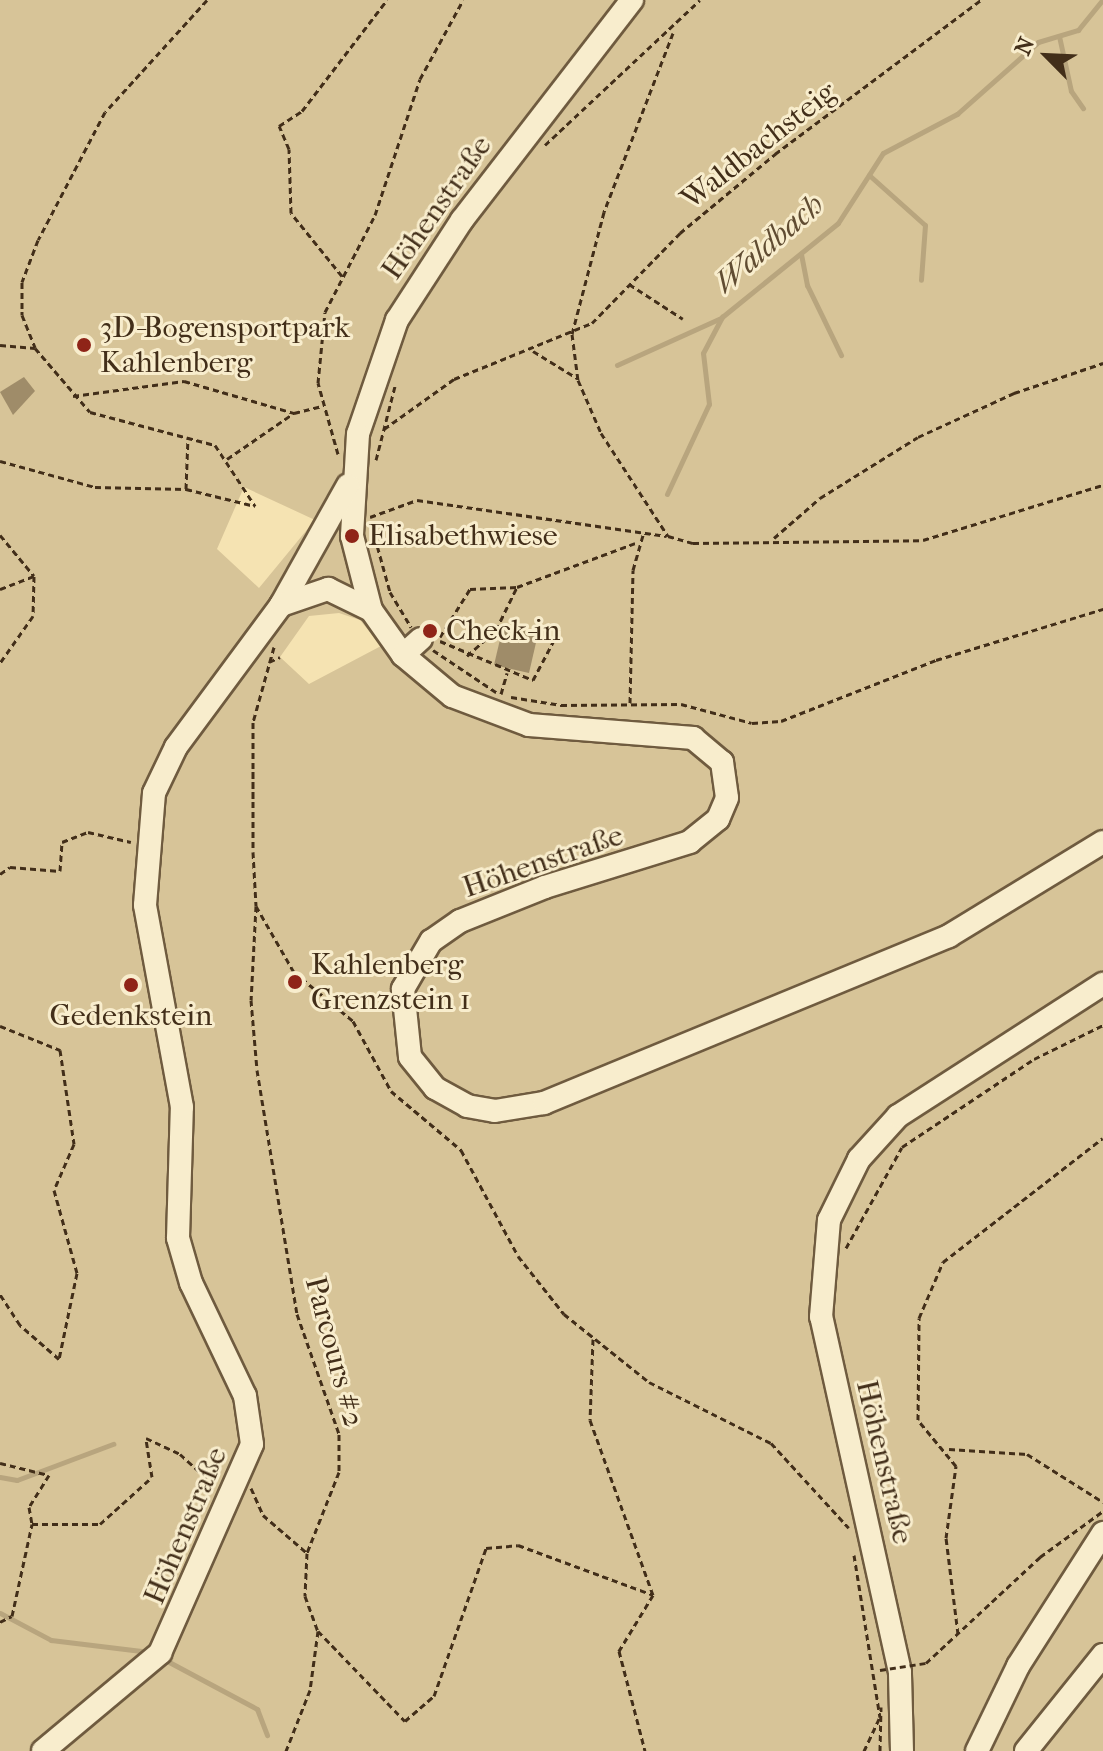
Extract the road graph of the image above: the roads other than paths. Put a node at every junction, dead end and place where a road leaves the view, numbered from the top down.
1 (632, 0) edge
2 (350, 480) junction
3 (290, 599) junction
4 (371, 610) junction
5 (430, 639) road end
6 (403, 655) junction
7 (1103, 842) edge
8 (1103, 984) edge
9 (1103, 1533) edge
10 (1103, 1655) edge
11 (43, 1751) edge
12 (902, 1751) edge
13 (977, 1751) edge
14 (1026, 1751) edge

1 - 2 street, Höhenstraße
2 - 3 street, Höhenstraße
2 - 4 street, Höhenstraße
3 - 4 street, Höhenstraße
3 - 11 street, Höhenstraße
4 - 6 street, Höhenstraße
5 - 6 street
6 - 7 street, Höhenstraße
8 - 12 street, Höhenstraße
9 - 13 street
10 - 14 street

